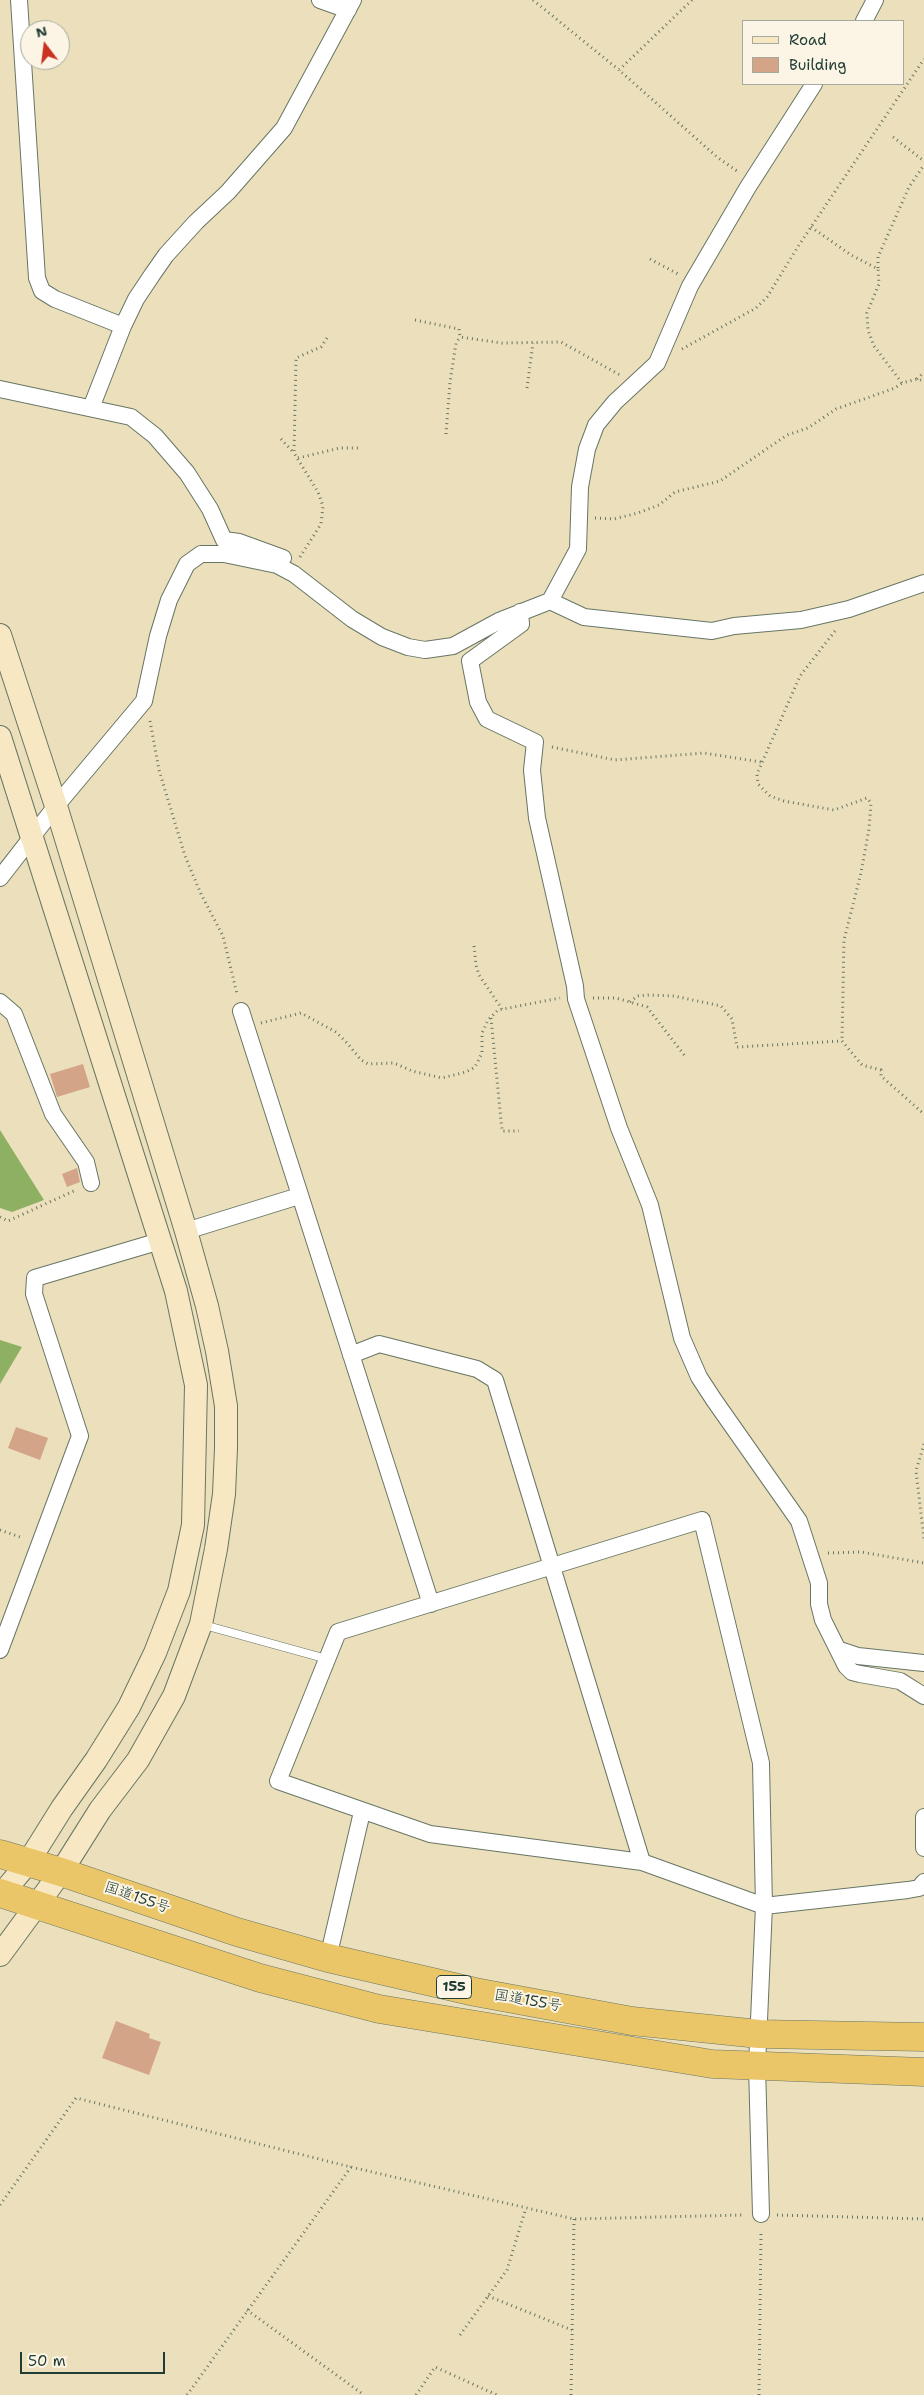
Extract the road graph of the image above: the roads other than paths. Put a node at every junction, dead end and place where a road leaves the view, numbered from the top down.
1 (19, 0) edge
2 (320, 0) edge
3 (875, 0) edge
4 (351, 5) edge
5 (865, 20) edge
6 (813, 85) edge
7 (123, 326) junction
8 (0, 390) edge
9 (92, 408) junction
10 (295, 569) junction
11 (924, 583) edge
12 (550, 601) junction
13 (520, 612) junction
14 (0, 635) edge
15 (0, 737) edge
16 (56, 806) junction
17 (32, 838) junction
18 (0, 878) edge
19 (0, 1002) edge
20 (244, 1019) road end
21 (91, 1183) road end
22 (299, 1196) junction
23 (186, 1231) junction
24 (160, 1240) junction
25 (351, 1355) junction
26 (551, 1568) junction
27 (432, 1604) junction
28 (201, 1624) junction
29 (0, 1650) edge
30 (840, 1650) junction
31 (327, 1659) junction
32 (924, 1663) edge
33 (924, 1696) edge
34 (362, 1812) junction
35 (924, 1817) edge
36 (924, 1848) edge
37 (0, 1854) edge
38 (642, 1862) junction
39 (27, 1864) junction
40 (60, 1872) junction
41 (924, 1882) edge
42 (1, 1894) edge
43 (37, 1904) junction
44 (764, 1906) junction
45 (0, 1955) edge
46 (328, 1958) junction
47 (759, 2034) junction
48 (924, 2038) edge
49 (757, 2066) junction
50 (924, 2072) edge
51 (762, 2214) road end

1 - 7 street
2 - 4 street
3 - 5 street
4 - 7 street
6 - 12 street
7 - 9 street
8 - 9 street
9 - 10 street
10 - 13 street
10 - 16 street
11 - 12 street
12 - 13 street
13 - 30 street
14 - 16 street
15 - 17 street
16 - 17 street
16 - 23 street
17 - 18 street
17 - 24 street
19 - 21 street
20 - 22 street
22 - 23 street
22 - 25 street
23 - 28 street
24 - 29 street
24 - 39 street
25 - 26 street
25 - 27 street
26 - 27 street
26 - 38 street
26 - 44 street
27 - 31 street
28 - 31 lane
28 - 40 street
30 - 32 street
30 - 33 street
31 - 34 street
34 - 38 street
34 - 46 street
35 - 36 street
37 - 39 highway, 国道155号 / 155
38 - 44 street
39 - 40 highway, 国道155号 / 155
39 - 42 street
40 - 43 street
40 - 46 highway, 国道155号 / 155
41 - 44 street
42 - 43 highway, 155
43 - 45 street
43 - 49 highway, 155
44 - 47 street
46 - 47 highway, 国道155号 / 155
47 - 48 highway, 国道155号 / 155
47 - 49 street
49 - 50 highway, 155
49 - 51 street

